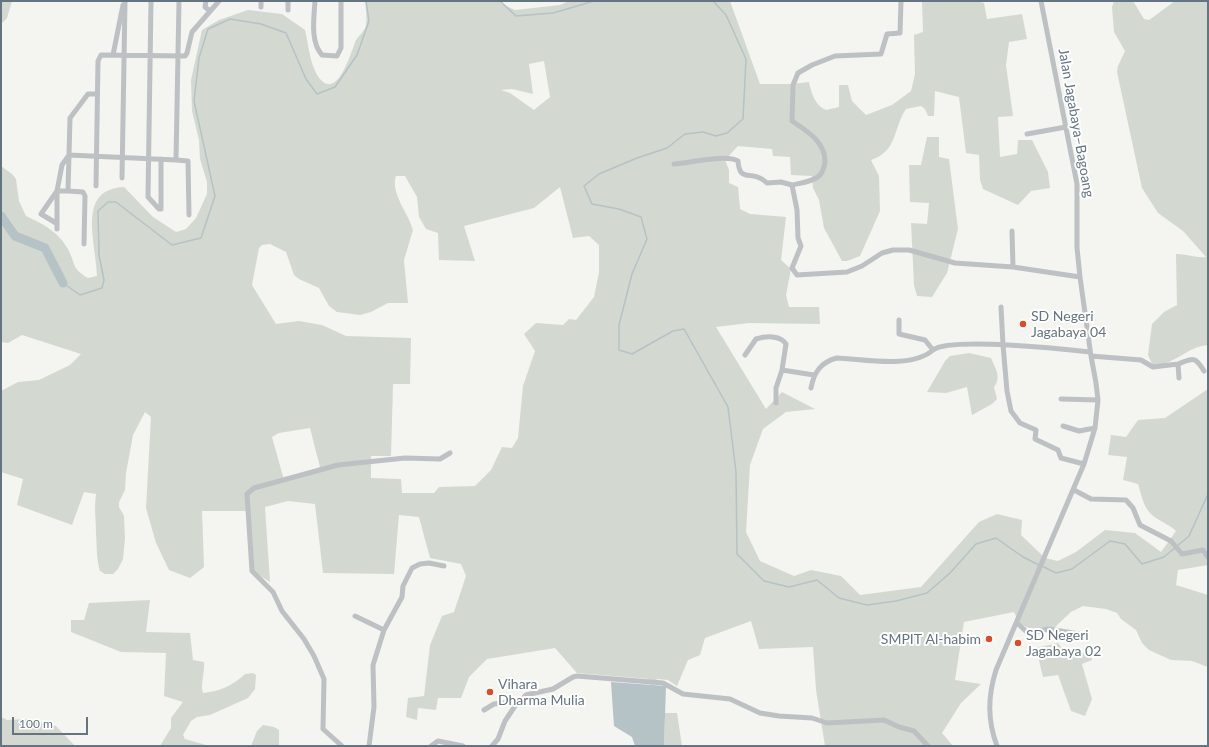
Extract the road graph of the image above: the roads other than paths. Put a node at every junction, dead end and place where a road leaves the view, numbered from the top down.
1 (124, 1) edge
2 (151, 1) edge
3 (179, 1) edge
4 (206, 1) edge
5 (219, 1) edge
6 (288, 1) edge
7 (315, 1) edge
8 (341, 1) edge
9 (901, 1) edge
10 (1041, 1) edge
11 (288, 10) dead end
12 (210, 11) junction
13 (113, 55) junction
14 (124, 56) junction
15 (150, 56) junction
16 (178, 57) junction
17 (98, 94) junction
18 (1066, 127) junction
19 (1026, 134) dead end
20 (70, 156) junction
21 (96, 157) junction
22 (122, 158) junction
23 (149, 159) junction
24 (161, 160) junction
25 (176, 160) junction
26 (674, 164) dead end
27 (122, 178) dead end
28 (792, 185) junction
29 (96, 186) dead end
30 (57, 191) junction
31 (68, 191) junction
32 (189, 215) dead end
33 (1012, 231) dead end
34 (84, 244) dead end
35 (1013, 267) junction
36 (1080, 277) junction
37 (1001, 307) dead end
38 (899, 320) dead end
39 (1003, 345) junction
40 (933, 350) junction
41 (1090, 354) junction
42 (745, 355) dead end
43 (1178, 364) junction
44 (782, 370) junction
45 (1204, 371) dead end
46 (814, 375) junction
47 (1179, 378) dead end
48 (811, 388) dead end
49 (1061, 399) dead end
50 (1098, 400) junction
51 (776, 403) dead end
52 (1064, 426) dead end
53 (1095, 428) junction
54 (450, 453) dead end
55 (1084, 464) junction
56 (1074, 490) junction
57 (1208, 557) edge
58 (444, 566) dead end
59 (355, 616) dead end
60 (1017, 623) junction
61 (384, 630) junction
62 (1079, 634) dead end
63 (519, 702) junction
64 (484, 710) dead end
65 (342, 746) edge
66 (369, 746) edge
67 (431, 746) edge
68 (463, 746) edge
69 (492, 746) edge
70 (928, 746) edge
71 (997, 746) edge

1 - 13 street
1 - 14 street
2 - 15 street
3 - 16 street
4 - 12 street
5 - 12 street
6 - 11 street
7 - 8 street
9 - 28 street
10 - 18 street, Jalan Jagabaya–Bagoang
12 - 16 street
13 - 14 street
13 - 17 street
14 - 15 street
14 - 22 street
15 - 16 street
15 - 23 street
16 - 25 street
17 - 20 street
17 - 21 street
18 - 19 street
18 - 36 street, Jalan Jagabaya–Bagoang
20 - 21 street
20 - 30 street
20 - 31 street
21 - 22 street
21 - 29 street
22 - 23 street
22 - 27 street
23 - 24 street
23 - 24 street
24 - 25 street
25 - 32 street
26 - 28 street
28 - 35 street
30 - 30 street
30 - 31 street
31 - 34 street
33 - 35 street
35 - 36 street
36 - 41 street, Jalan Jagabaya–Bagoang
37 - 39 street
38 - 40 street
39 - 40 street
39 - 41 street
39 - 55 street
40 - 46 street
41 - 43 street
41 - 50 street, Jalan Jagabaya–Bagoang
42 - 44 street
43 - 45 street
43 - 47 street
44 - 46 street
44 - 51 street
46 - 48 street
49 - 50 street
50 - 53 street, Jalan Jagabaya–Bagoang
52 - 53 street
53 - 55 street, Jalan Jagabaya–Bagoang
54 - 65 street
55 - 56 street, Jalan Jagabaya–Bagoang
56 - 57 street
56 - 60 street, Jalan Jagabaya–Bagoang
58 - 61 street
59 - 61 street
60 - 62 street
60 - 71 street
61 - 66 street
63 - 64 street
63 - 69 street
63 - 70 street
67 - 68 street

